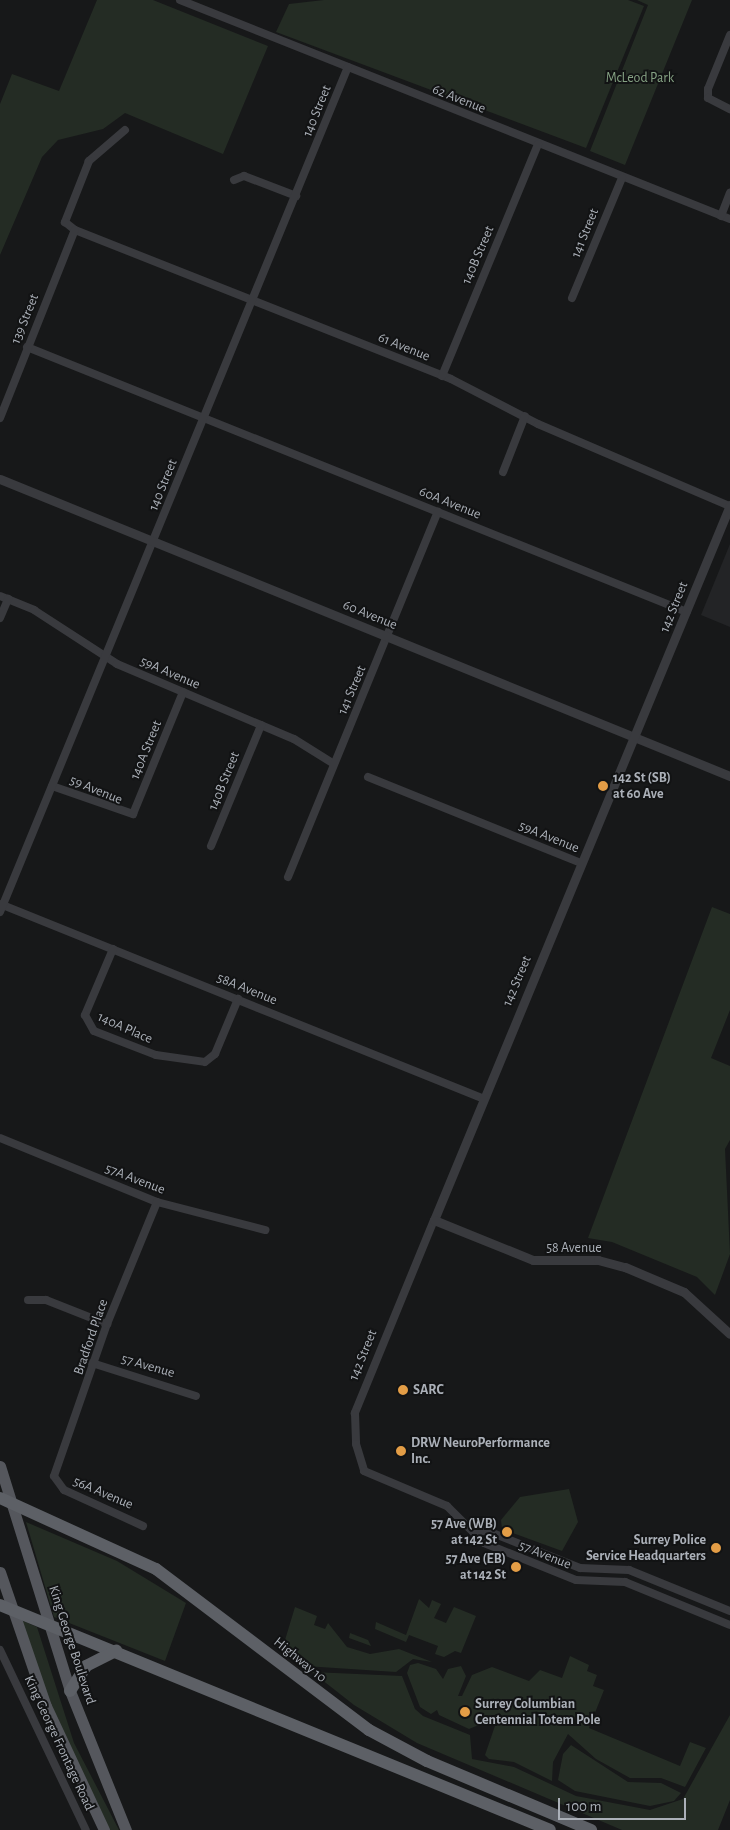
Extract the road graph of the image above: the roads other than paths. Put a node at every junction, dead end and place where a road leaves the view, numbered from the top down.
1 (180, 0) edge
2 (730, 35) edge
3 (348, 67) junction
4 (730, 109) edge
5 (125, 130) dead end
6 (538, 144) junction
7 (622, 178) junction
8 (234, 180) dead end
9 (730, 193) edge
10 (296, 196) junction
11 (721, 216) junction
12 (730, 219) edge
13 (75, 230) junction
14 (572, 298) dead end
15 (251, 301) junction
16 (27, 347) junction
17 (442, 376) junction
18 (525, 416) junction
19 (0, 418) edge
20 (204, 418) junction
21 (503, 472) dead end
22 (0, 479) edge
23 (730, 506) edge
24 (438, 512) junction
25 (153, 542) junction
26 (4, 597) edge
27 (687, 612) junction
28 (0, 618) edge
29 (387, 637) junction
30 (105, 657) junction
31 (183, 692) junction
32 (261, 725) junction
33 (635, 738) junction
34 (334, 764) junction
35 (730, 776) edge
36 (368, 778) dead end
37 (52, 786) junction
38 (131, 815) joint
39 (211, 846) dead end
40 (581, 863) junction
41 (288, 878) dead end
42 (1, 907) edge
43 (113, 949) junction
44 (238, 999) junction
45 (484, 1099) junction
46 (0, 1138) edge
47 (157, 1202) junction
48 (434, 1220) junction
49 (266, 1230) dead end
50 (28, 1300) dead end
51 (107, 1324) junction
52 (730, 1334) edge
53 (92, 1363) junction
54 (196, 1396) dead end
55 (0, 1466) edge
56 (364, 1471) joint
57 (55, 1481) joint
58 (0, 1498) edge
59 (12, 1503) junction
60 (143, 1526) dead end
61 (471, 1529) junction
62 (0, 1572) edge
63 (6, 1607) edge
64 (730, 1611) edge
65 (48, 1624) junction
66 (730, 1625) edge
67 (0, 1650) edge
68 (116, 1651) junction
69 (70, 1692) junction
70 (86, 1830) edge
71 (104, 1830) edge
72 (126, 1830) edge
73 (550, 1830) edge
74 (590, 1830) edge

1 - 3 street, 62 Avenue
2 - 4 street
3 - 6 street, 62 Avenue
3 - 10 street, 140 Street
5 - 13 street, 61 Avenue
6 - 7 street, 62 Avenue
6 - 17 street, 140B Street
7 - 11 street, 62 Avenue
7 - 14 street, 141 Street
8 - 10 street
9 - 11 street
10 - 15 street, 140 Street
11 - 12 street, 62 Avenue
13 - 15 street, 61 Avenue
13 - 16 street, 139 Street
15 - 17 street, 61 Avenue
15 - 20 street, 140 Street
16 - 19 street, 139 Street
16 - 20 street, 60A Avenue
17 - 18 street, 61 Avenue
18 - 21 street
18 - 23 street, 61 Avenue
20 - 24 street, 60A Avenue
20 - 25 street, 140 Street
22 - 25 street, 60 Avenue
23 - 27 street, 142 Street
24 - 27 street, 60A Avenue
24 - 29 street, 141 Street
25 - 29 street, 60 Avenue
25 - 30 street, 140 Street
26 - 28 street
26 - 30 street, 59A Avenue
27 - 33 street, 142 Street
29 - 33 street, 60 Avenue
29 - 34 street, 141 Street
30 - 31 street, 59A Avenue
30 - 37 street, 140 Street
31 - 32 street, 59A Avenue
31 - 38 street, 140A Street
32 - 34 street, 59A Avenue
32 - 39 street, 140B Street
33 - 35 street, 60 Avenue
33 - 40 street, 142 Street
34 - 41 street, 141 Street
36 - 40 street, 59A Avenue
37 - 38 street, 59 Avenue
37 - 42 street, 140 Street
40 - 45 street, 142 Street
42 - 43 street, 58A Avenue
43 - 44 street, 58A Avenue
43 - 44 street, 140A Place
44 - 45 street, 58A Avenue
45 - 48 street, 142 Street
46 - 47 street, 57A Avenue
47 - 49 street, 57A Avenue
47 - 51 street, Bradford Place
48 - 52 street, 58 Avenue
48 - 56 street, 142 Street
50 - 51 street
51 - 53 street, Bradford Place
53 - 54 street, 57 Avenue
53 - 57 street, Bradford Place
55 - 59 main road, King George Boulevard
56 - 61 street, 57 Avenue
57 - 60 street, 56A Avenue
58 - 59 highway, Highway 10
59 - 65 main road, King George Boulevard
59 - 74 highway, Highway 10
61 - 64 street, 57 Avenue
61 - 66 street, 57 Avenue
62 - 63 main road
63 - 65 highway
63 - 71 main road
65 - 68 highway
65 - 69 main road, King George Boulevard
67 - 70 street, King George Frontage Road
68 - 69 highway
68 - 73 highway
69 - 72 main road, King George Boulevard

